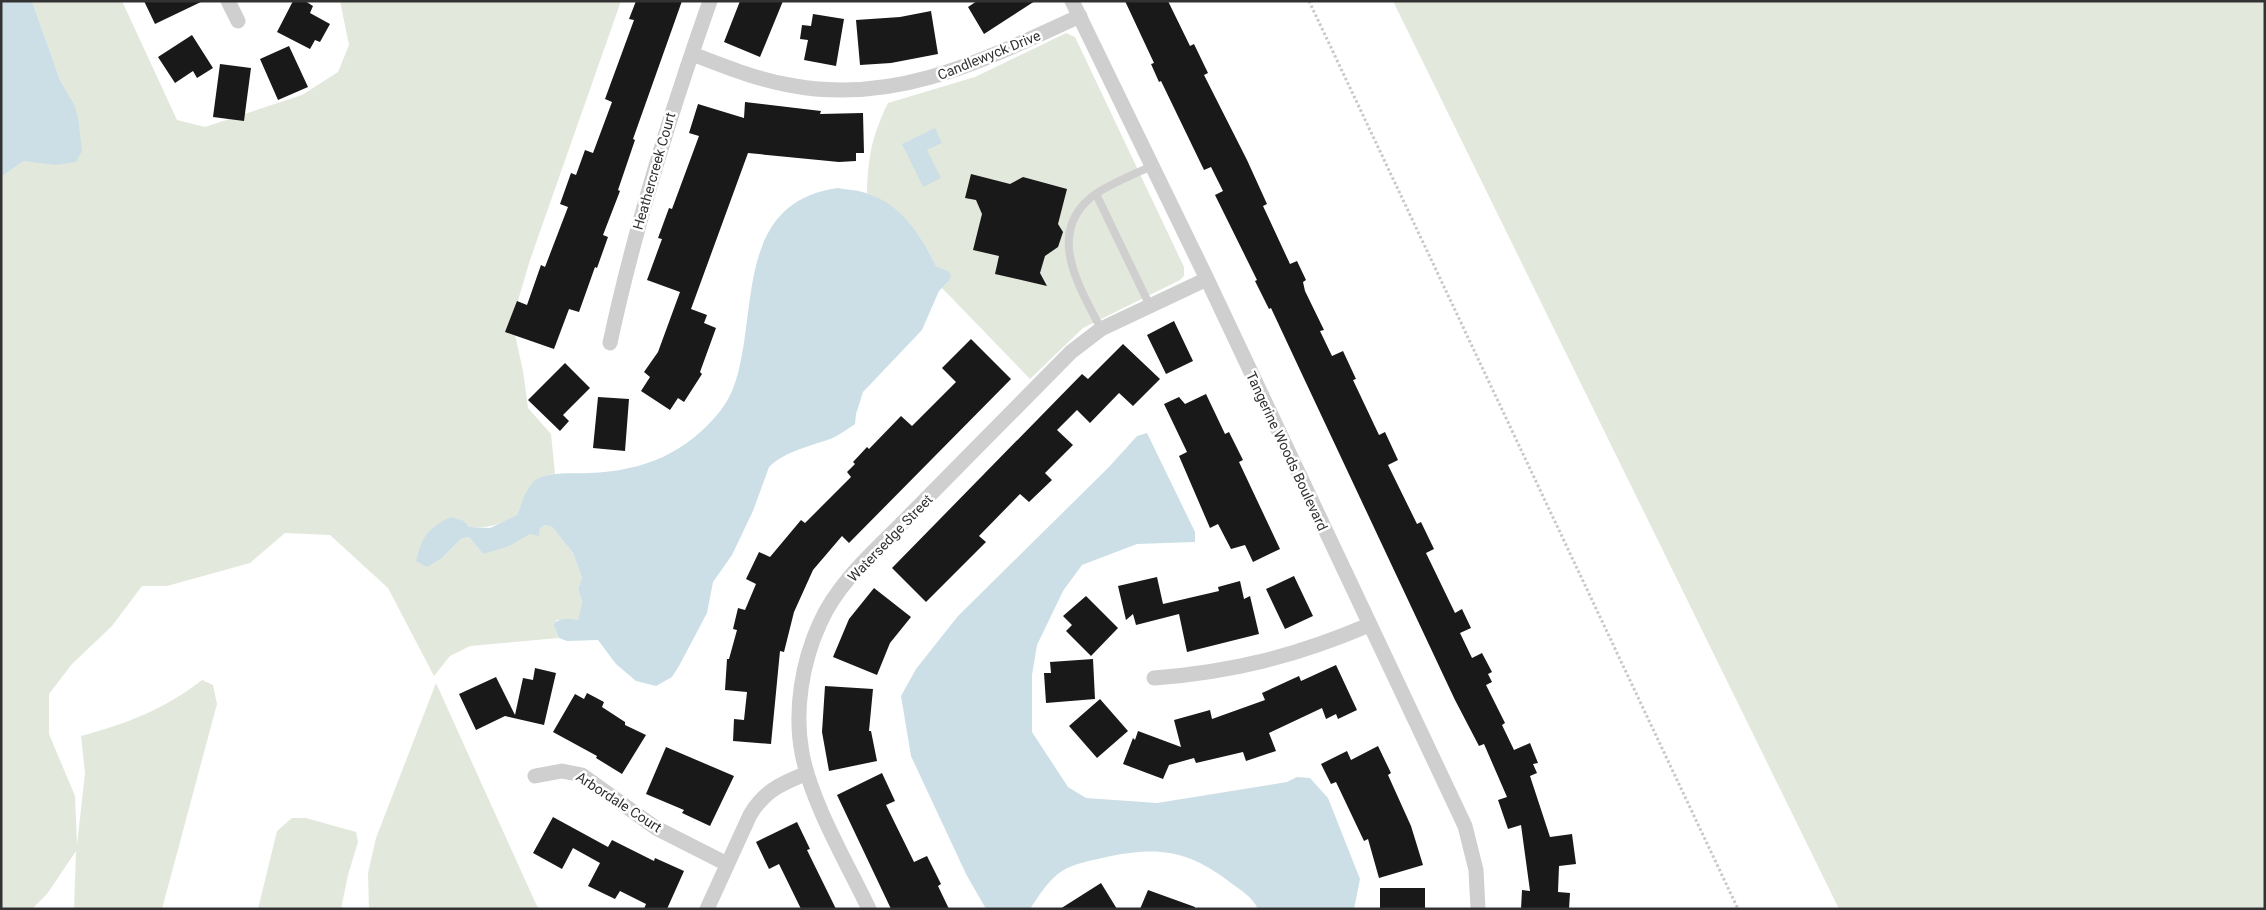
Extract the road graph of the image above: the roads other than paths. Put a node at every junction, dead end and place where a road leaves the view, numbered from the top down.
1 (228, 1) edge
2 (710, 1) edge
3 (1072, 1) edge
4 (1080, 16) junction
5 (238, 21) dead end
6 (692, 54) junction
7 (1152, 166) junction
8 (1096, 194) junction
9 (1207, 279) junction
10 (1150, 306) junction
11 (1101, 329) junction
12 (610, 343) dead end
13 (1369, 625) junction
14 (1154, 678) dead end
15 (807, 773) junction
16 (535, 776) dead end
17 (726, 864) junction
18 (707, 909) edge
19 (869, 909) edge
20 (1478, 909) edge

1 - 5 street
2 - 6 street, Heathercreek Court
3 - 4 street, Tangerine Woods Boulevard
4 - 6 street, Candlewyck Drive
4 - 7 street, Tangerine Woods Boulevard
6 - 12 street, Heathercreek Court
7 - 8 lane
7 - 9 street, Tangerine Woods Boulevard
8 - 10 lane
8 - 11 lane
9 - 10 street, Watersedge Street
9 - 13 street, Tangerine Woods Boulevard
10 - 11 street, Watersedge Street
11 - 15 street, Watersedge Street
13 - 14 street
13 - 20 street, Tangerine Woods Boulevard
15 - 17 street
15 - 19 street, Watersedge Street
16 - 17 street, Arbordale Court
17 - 18 street

